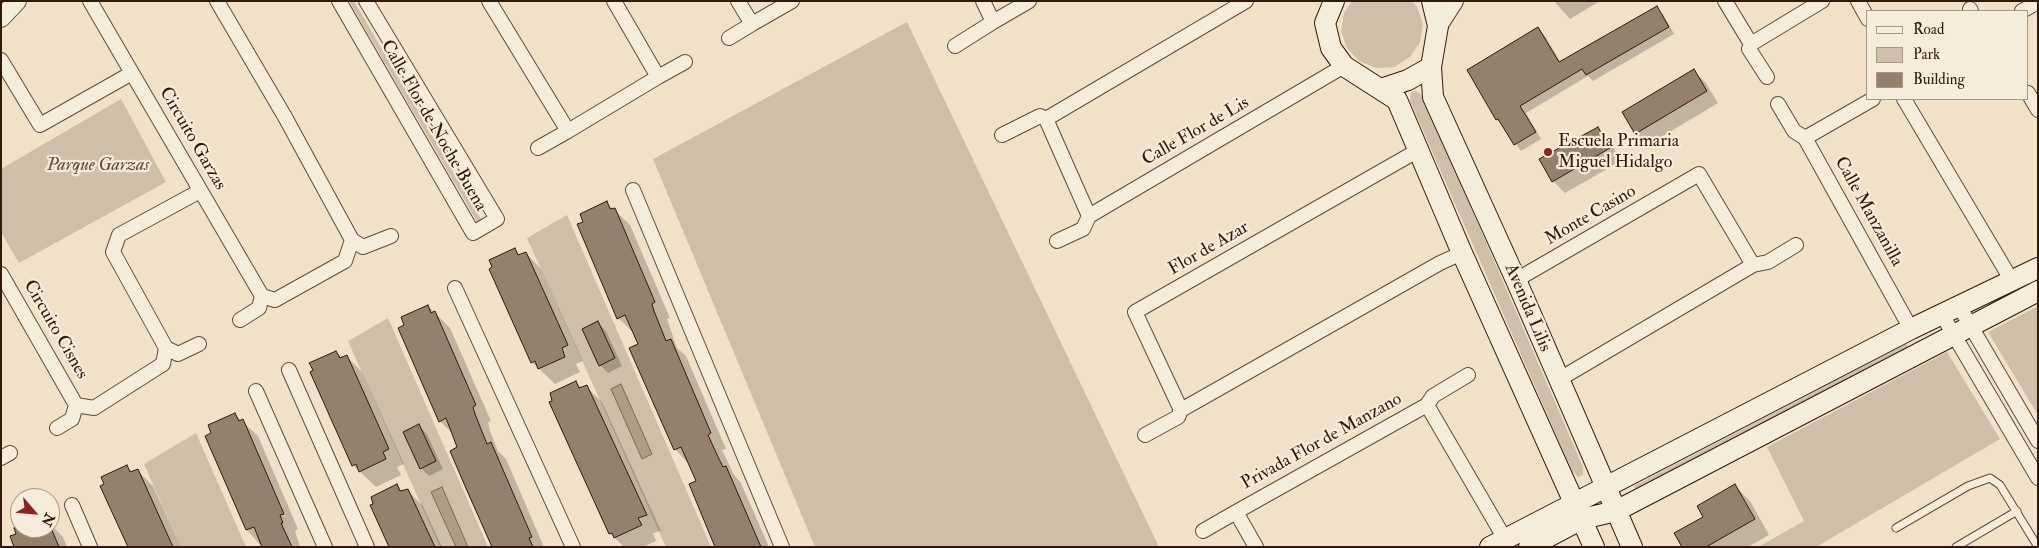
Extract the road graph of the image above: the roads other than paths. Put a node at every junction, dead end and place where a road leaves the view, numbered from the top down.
1 (17, 1) edge
2 (90, 1) edge
3 (217, 1) edge
4 (339, 1) edge
5 (366, 1) edge
6 (489, 1) edge
7 (614, 1) edge
8 (738, 1) edge
9 (792, 1) edge
10 (984, 1) edge
11 (1029, 1) edge
12 (1246, 1) edge
13 (1334, 1) edge
14 (1432, 1) edge
15 (1454, 1) edge
16 (1725, 1) edge
17 (1822, 1) edge
18 (1858, 1) edge
19 (2038, 2) edge
20 (2024, 10) edge
21 (1866, 15) edge
22 (1, 18) edge
23 (993, 22) junction
24 (752, 24) junction
25 (1438, 26) junction
26 (730, 38) dead end
27 (1751, 44) junction
28 (955, 46) dead end
29 (1, 60) edge
30 (685, 62) dead end
31 (1344, 66) junction
32 (1430, 67) junction
33 (132, 72) junction
34 (658, 77) junction
35 (1766, 77) dead end
36 (1381, 89) junction
37 (2029, 95) edge
38 (1870, 100) edge
39 (1905, 100) edge
40 (1778, 104) dead end
41 (2038, 110) edge
42 (1046, 119) junction
43 (568, 131) junction
44 (1002, 135) dead end
45 (1805, 138) junction
46 (538, 148) dead end
47 (1417, 151) junction
48 (633, 190) dead end
49 (200, 191) junction
50 (1089, 216) junction
51 (391, 236) dead end
52 (352, 240) junction
53 (1058, 241) dead end
54 (1796, 245) dead end
55 (1462, 253) junction
56 (1753, 265) junction
57 (2038, 268) edge
58 (1, 274) edge
59 (1516, 280) junction
60 (2012, 281) junction
61 (455, 288) dead end
62 (262, 296) junction
63 (2029, 296) edge
64 (1950, 310) junction
65 (240, 320) dead end
66 (1971, 326) junction
67 (1911, 329) junction
68 (1953, 335) junction
69 (199, 344) dead end
70 (166, 348) junction
71 (289, 370) dead end
72 (1468, 375) dead end
73 (1558, 380) junction
74 (256, 391) dead end
75 (76, 404) junction
76 (1427, 405) junction
77 (1181, 410) junction
78 (57, 428) dead end
79 (1145, 435) dead end
80 (2038, 441) edge
81 (2038, 478) edge
82 (1604, 488) junction
83 (72, 505) dead end
84 (1578, 511) junction
85 (1616, 511) junction
86 (2017, 511) junction
87 (1236, 512) junction
88 (1896, 528) dead end
89 (1203, 531) dead end
90 (1498, 543) edge
91 (90, 547) edge
92 (325, 547) edge
93 (366, 547) edge
94 (573, 547) edge
95 (782, 547) edge
96 (1256, 547) edge
97 (1529, 547) edge
98 (1594, 547) edge
99 (1632, 547) edge
100 (1956, 547) edge
101 (2038, 547) edge

1 - 22 street
2 - 33 street, Circuito Garzas
3 - 52 street
4 - 5 street, Calle Flor de Noche Buena
6 - 43 street
7 - 34 street
8 - 24 street
9 - 24 street
10 - 23 street
11 - 23 street
12 - 42 street
13 - 31 main road
14 - 25 main road
15 - 25 street
16 - 27 street
17 - 27 street
18 - 21 street
19 - 20 street
23 - 28 street
24 - 26 street
25 - 32 main road, Avenida Lilis
27 - 35 street
29 - 33 street
30 - 34 street
31 - 36 main road, Avenida Lilis
31 - 50 street, Calle Flor de Lis
32 - 36 main road
32 - 59 main road, Avenida Lilis
33 - 49 street, Circuito Garzas
34 - 43 street
36 - 47 main road, Avenida Lilis
37 - 41 street
38 - 45 street
39 - 60 street
40 - 45 street, Calle Manzanilla
42 - 44 street
42 - 50 street
43 - 46 street
45 - 67 street, Calle Manzanilla
47 - 55 main road, Avenida Lilis
47 - 77 street, Flor de Azar
48 - 95 street
49 - 62 street, Circuito Garzas
49 - 70 street
50 - 53 street, Calle Flor de Lis
51 - 52 street
52 - 62 street
54 - 56 street
55 - 77 street
55 - 84 main road, Avenida Lilis
56 - 59 street, Monte Casino
56 - 73 street
57 - 60 main road
58 - 75 street, Circuito Cisnes
59 - 73 main road, Avenida Lilis
60 - 63 main road
60 - 64 main road
61 - 94 street
62 - 65 street
63 - 66 main road
64 - 66 street
64 - 67 main road
64 - 68 street
66 - 68 main road
66 - 80 street
67 - 82 main road
68 - 81 street
68 - 85 main road
69 - 70 street
70 - 75 street, Circuito Cisnes
71 - 93 street
72 - 76 street, Privada Flor de Manzano
73 - 82 main road, Avenida Lilis
74 - 92 street
75 - 78 street, Circuito Cisnes
76 - 87 street, Privada Flor de Manzano
76 - 90 street, Privada Flor de Manzano
77 - 79 street
82 - 84 main road
82 - 85 main road, Avenida Lilis
83 - 91 street
84 - 85 main road
84 - 90 main road
84 - 97 main road
84 - 98 main road, Avenida Lilis
85 - 99 main road, Avenida Lilis
86 - 88 lane
86 - 100 lane
86 - 101 lane
87 - 89 street, Privada Flor de Manzano
87 - 96 street, Privada Flor de Manzano

